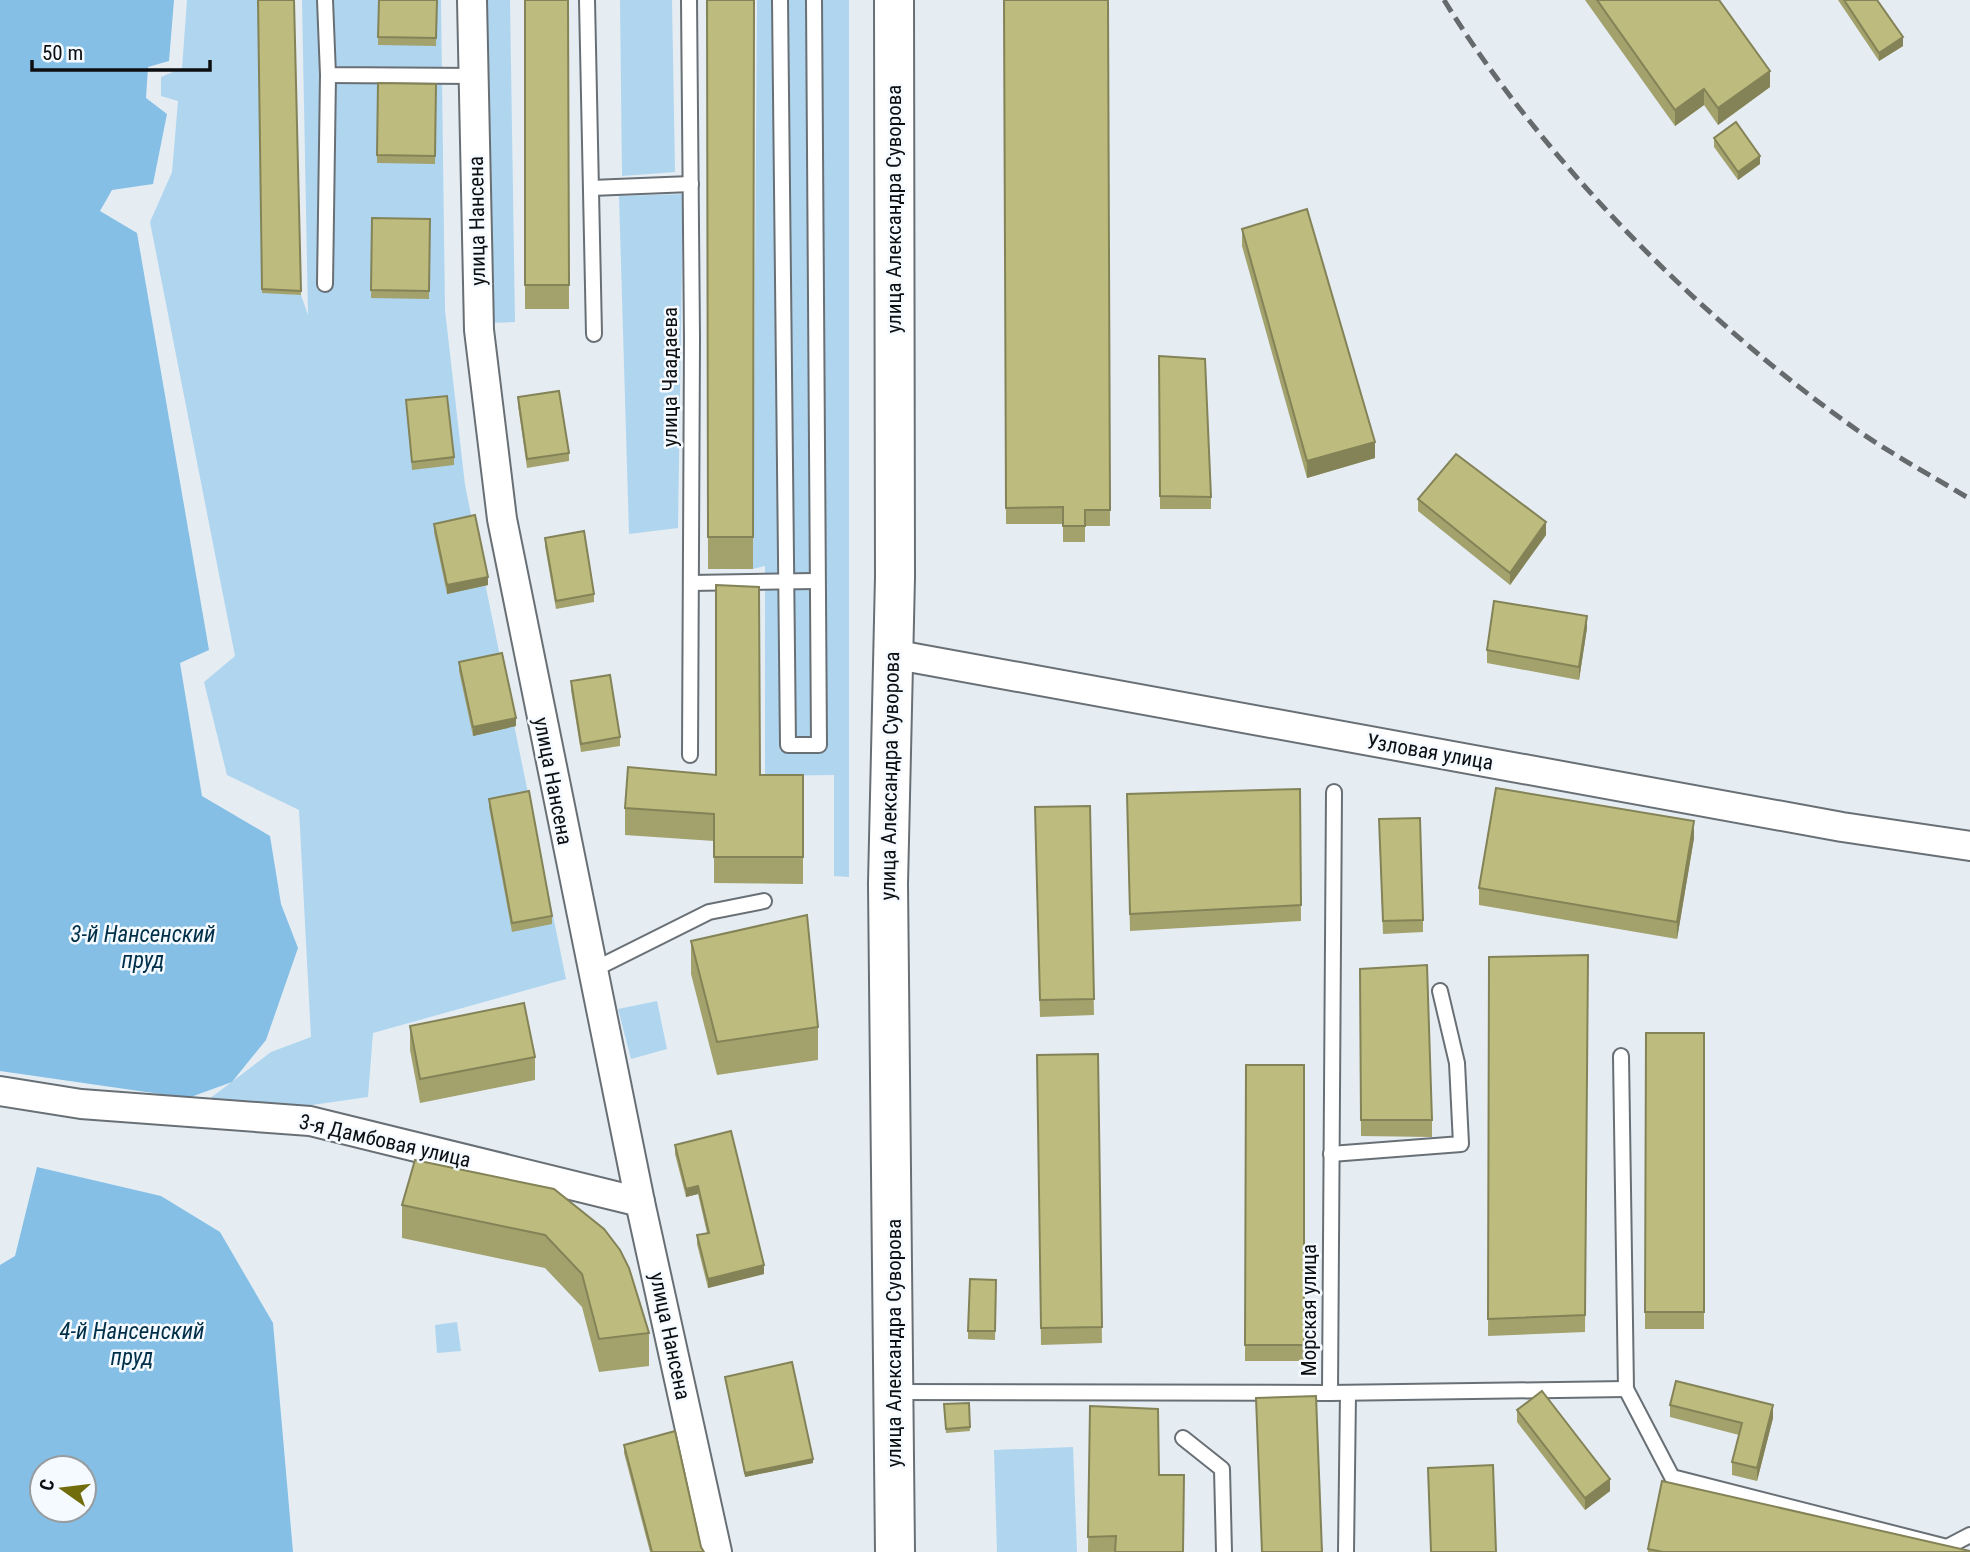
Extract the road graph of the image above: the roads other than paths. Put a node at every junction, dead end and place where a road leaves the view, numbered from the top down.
1 (325, 0) edge
2 (472, 0) edge
3 (587, 0) edge
4 (689, 0) edge
5 (780, 0) edge
6 (814, 0) edge
7 (894, 0) edge
8 (328, 75) junction
9 (474, 76) junction
10 (691, 184) junction
11 (591, 188) junction
12 (325, 284) dead end
13 (594, 334) dead end
14 (815, 580) junction
15 (786, 581) junction
16 (691, 583) junction
17 (892, 654) junction
18 (690, 755) dead end
19 (1334, 792) dead end
20 (1970, 846) edge
21 (764, 901) dead end
22 (593, 971) junction
23 (1440, 991) dead end
24 (1621, 1056) dead end
25 (0, 1091) edge
26 (1331, 1154) junction
27 (640, 1202) junction
28 (1626, 1389) junction
29 (894, 1392) junction
30 (1348, 1392) junction
31 (1330, 1393) junction
32 (1183, 1438) dead end
33 (1970, 1535) edge
34 (717, 1552) edge
35 (895, 1552) edge
36 (1224, 1552) edge
37 (1346, 1552) edge

1 - 8 lane
2 - 9 street, улица Нансена
3 - 11 lane
4 - 10 lane, улица Чаадаева
5 - 15 lane
6 - 14 lane
7 - 17 main road, улица Александра Суворова
8 - 9 lane
8 - 12 lane
9 - 22 street, улица Нансена
10 - 11 lane
10 - 16 lane, улица Чаадаева
11 - 13 lane
14 - 15 lane
14 - 15 lane
15 - 16 lane
16 - 18 lane, улица Чаадаева
17 - 20 street, Узловая улица
17 - 29 main road, улица Александра Суворова
19 - 26 lane, Морская улица
21 - 22 lane
22 - 27 street, улица Нансена
23 - 26 lane
24 - 28 lane
25 - 27 street, 3-я Дамбовая улица
26 - 31 lane, Морская улица
27 - 34 street, улица Нансена
28 - 30 lane
28 - 33 lane
29 - 31 lane, Морская улица
29 - 35 main road, улица Александра Суворова
30 - 31 lane
30 - 37 lane
32 - 36 lane

